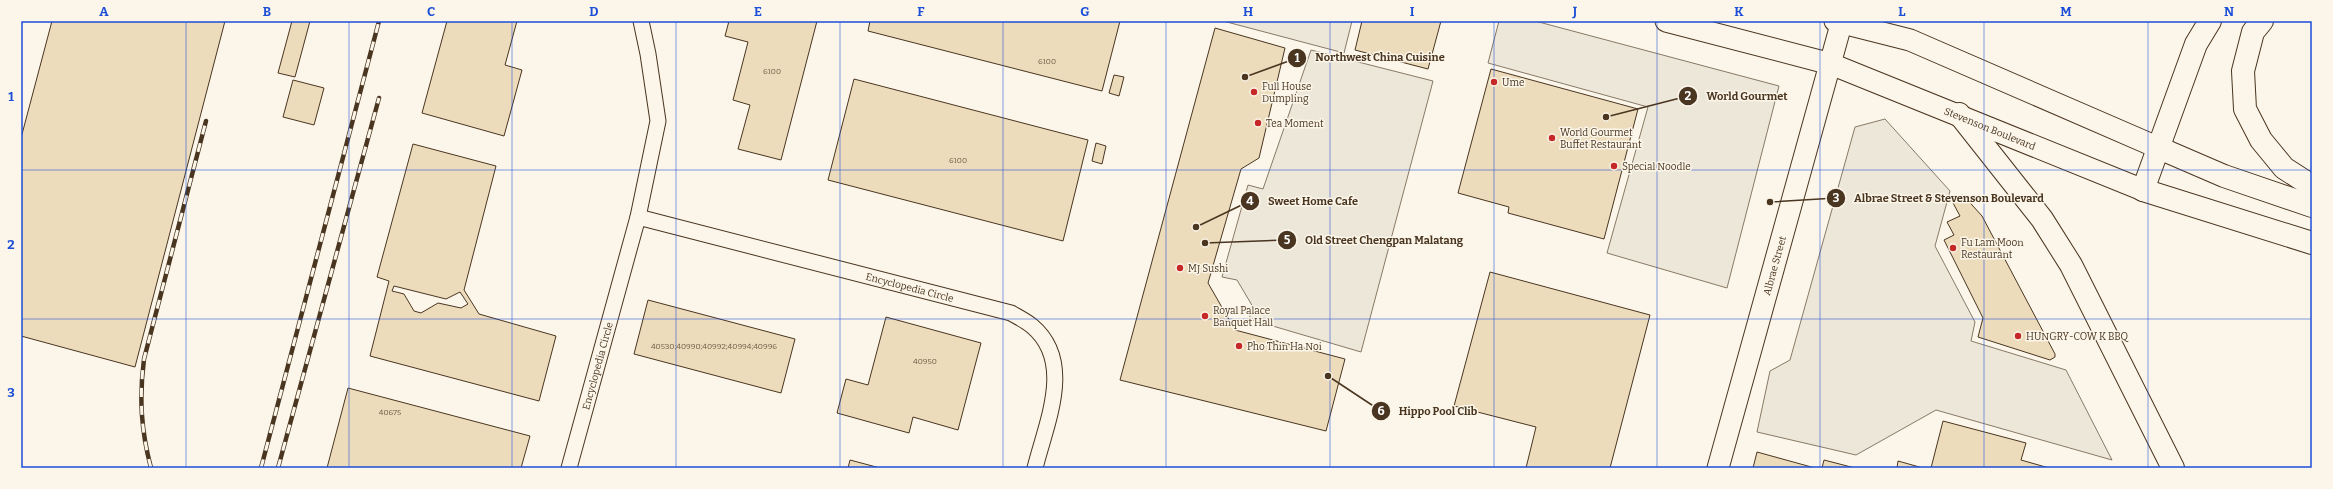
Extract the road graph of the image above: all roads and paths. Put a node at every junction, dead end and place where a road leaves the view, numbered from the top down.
1 (641, 21) edge
2 (1666, 21) edge
3 (1898, 21) edge
4 (2210, 21) edge
5 (2262, 21) edge
6 (1840, 22) edge
7 (1910, 40) junction
8 (1831, 64) junction
9 (1959, 114) junction
10 (2159, 148) junction
11 (2312, 186) edge
12 (2143, 190) junction
13 (2312, 206) edge
14 (638, 217) junction
15 (2312, 242) edge
16 (569, 468) edge
17 (1035, 468) edge
18 (1718, 468) edge
19 (2173, 468) edge

1 - 14 street, Encyclopedia Circle
2 - 8 main road, Stevenson Boulevard
3 - 7 main road
4 - 10 main road
5 - 11 main road
6 - 7 main road
6 - 8 main road, Albrae Street
7 - 10 main road
8 - 9 main road, Stevenson Boulevard
8 - 18 main road, Albrae Street
9 - 12 main road, Stevenson Boulevard
9 - 19 main road
10 - 12 main road
10 - 13 main road
12 - 15 main road, Stevenson Boulevard
14 - 16 street, Encyclopedia Circle
14 - 17 street, Encyclopedia Circle

